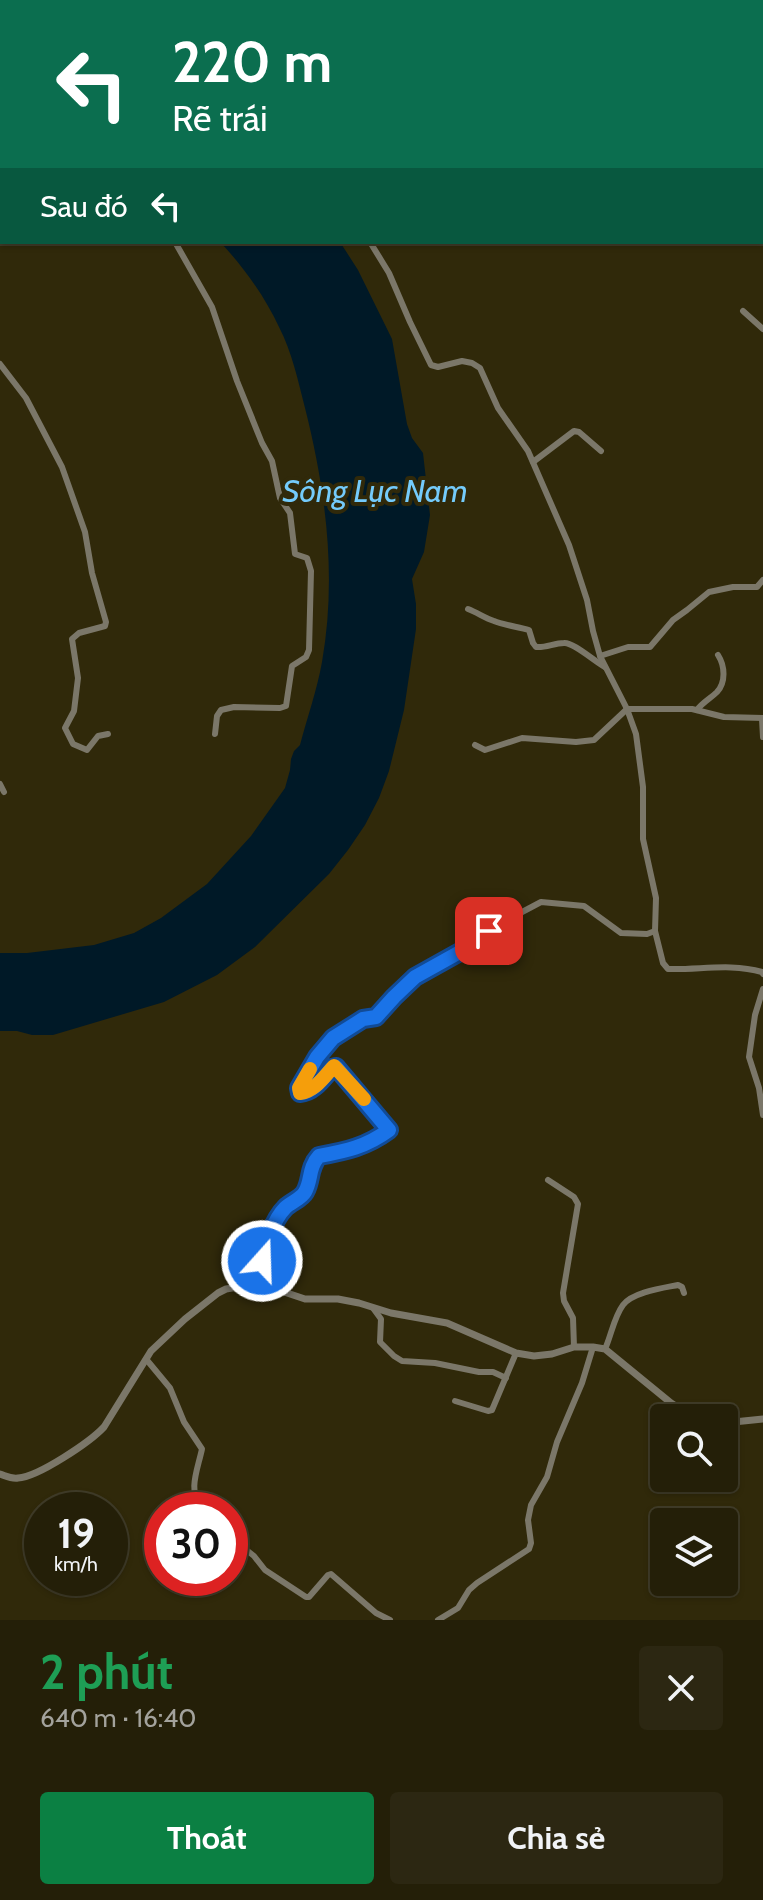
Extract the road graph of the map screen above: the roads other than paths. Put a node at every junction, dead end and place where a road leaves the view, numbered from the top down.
1 (176, 244) edge
2 (371, 244) edge
3 (743, 311) dead end
4 (763, 329) edge
5 (0, 364) edge
6 (601, 451) dead end
7 (533, 462) junction
8 (763, 580) edge
9 (468, 609) dead end
10 (718, 655) dead end
11 (600, 656) junction
12 (605, 667) junction
13 (627, 709) junction
14 (697, 710) junction
15 (763, 718) edge
16 (108, 734) dead end
17 (215, 734) dead end
18 (763, 737) edge
19 (475, 745) dead end
20 (0, 784) edge
21 (4, 792) dead end
22 (655, 931) junction
23 (763, 972) edge
24 (763, 989) edge
25 (759, 1016) edge
26 (763, 1115) edge
27 (548, 1180) dead end
28 (260, 1284) junction
29 (684, 1293) dead end
30 (373, 1308) junction
31 (574, 1347) junction
32 (593, 1347) junction
33 (605, 1349) junction
34 (516, 1353) junction
35 (146, 1359) junction
36 (506, 1378) junction
37 (455, 1401) dead end
38 (673, 1404) edge
39 (763, 1419) edge
40 (738, 1422) edge
41 (0, 1474) edge
42 (194, 1492) edge
43 (248, 1551) edge
44 (376, 1613) junction
45 (369, 1620) edge
46 (390, 1620) edge
47 (438, 1620) edge

1 - 17 street
2 - 7 street
3 - 4 street
5 - 16 street
6 - 7 street
7 - 11 street
8 - 11 street
9 - 12 street
10 - 14 street
11 - 12 street
12 - 13 street
13 - 14 street
13 - 19 street
13 - 22 street
14 - 15 street
15 - 18 street
20 - 21 street
22 - 23 street
22 - 28 street
24 - 25 street
25 - 26 street
27 - 31 street
28 - 30 street
28 - 35 street
29 - 33 street
30 - 34 street
30 - 36 street
31 - 32 street
31 - 34 street
32 - 33 street
32 - 47 street
33 - 38 street
34 - 36 street
35 - 41 street
35 - 42 street
36 - 37 street
39 - 40 street
43 - 44 street
44 - 45 street
44 - 46 street

